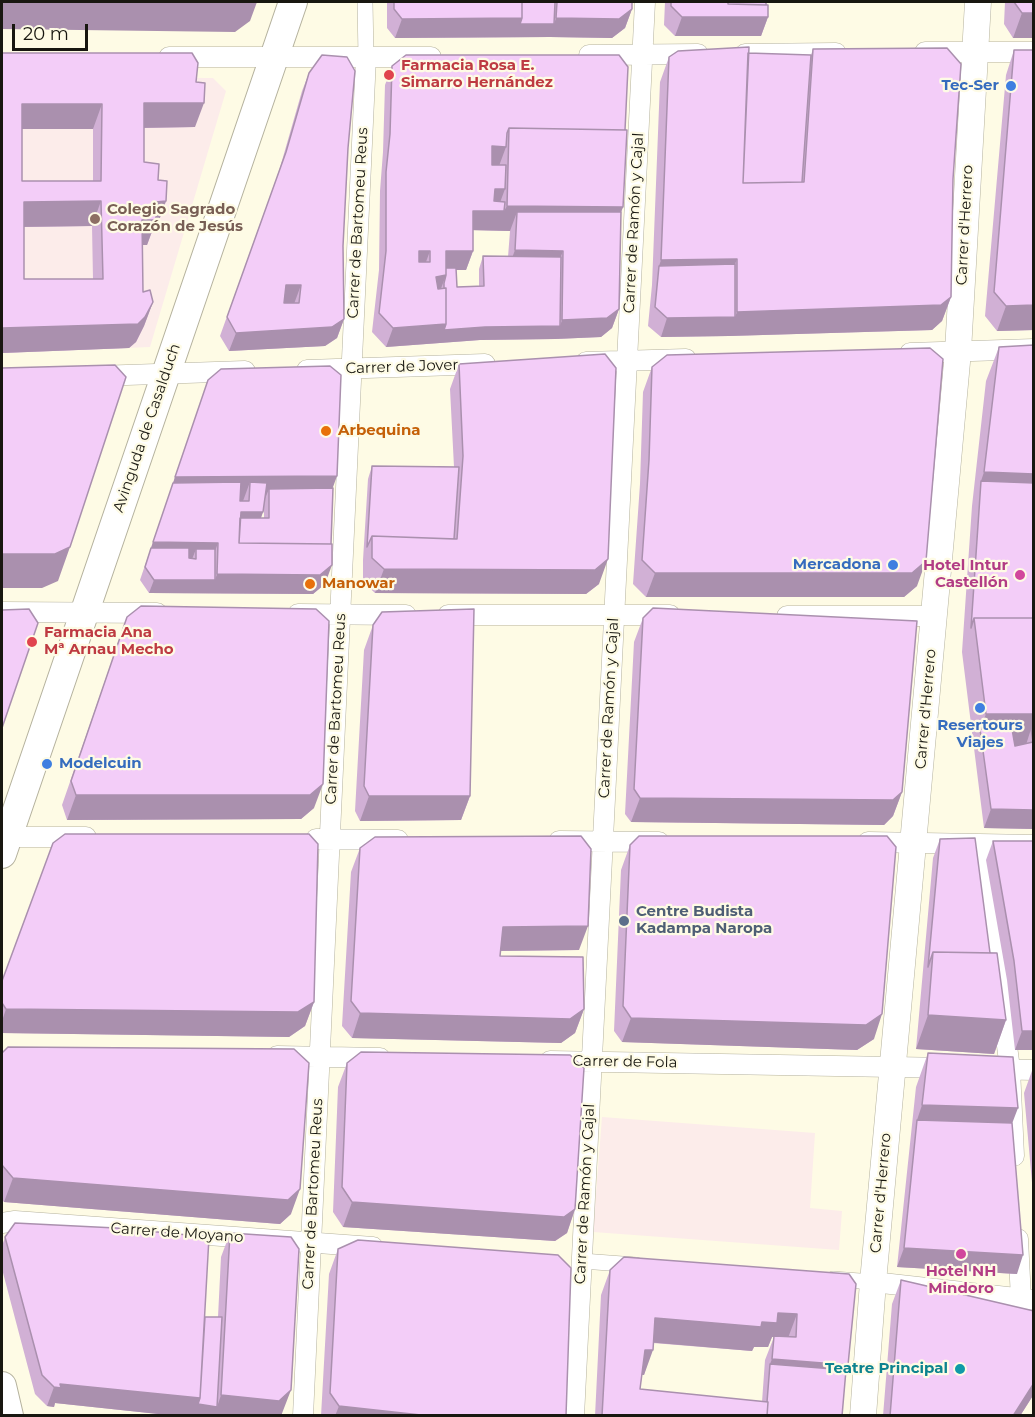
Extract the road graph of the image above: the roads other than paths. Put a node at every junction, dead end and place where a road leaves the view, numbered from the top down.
1 (293, 2) edge
2 (365, 2) edge
3 (645, 2) edge
4 (978, 2) edge
5 (905, 52) edge
6 (975, 52) junction
7 (1034, 52) edge
8 (858, 53) edge
9 (642, 55) junction
10 (568, 56) edge
11 (156, 57) edge
12 (274, 57) junction
13 (366, 57) junction
14 (449, 57) edge
15 (1034, 349) edge
16 (958, 351) junction
17 (887, 353) edge
18 (710, 358) edge
19 (627, 361) junction
20 (567, 362) edge
21 (507, 364) edge
22 (351, 368) junction
23 (293, 370) edge
24 (258, 371) edge
25 (166, 374) junction
26 (84, 376) edge
27 (2, 612) edge
28 (84, 613) junction
29 (177, 614) edge
30 (282, 614) edge
31 (340, 615) junction
32 (614, 615) junction
33 (685, 615) edge
34 (768, 616) edge
35 (934, 616) junction
36 (103, 837) edge
37 (294, 839) edge
38 (330, 839) junction
39 (413, 840) edge
40 (543, 841) edge
41 (603, 841) junction
42 (4, 842) edge
43 (674, 842) edge
44 (854, 842) edge
45 (913, 843) junction
46 (981, 845) junction
47 (1034, 845) edge
48 (258, 1056) edge
49 (320, 1057) junction
50 (403, 1059) edge
51 (531, 1061) edge
52 (592, 1062) junction
53 (893, 1067) junction
54 (1010, 1069) junction
55 (1034, 1070) edge
56 (1015, 1173) edge
57 (1017, 1219) edge
58 (2, 1224) edge
59 (311, 1242) junction
60 (394, 1248) edge
61 (572, 1261) junction
62 (654, 1266) edge
63 (820, 1278) edge
64 (873, 1282) junction
65 (1027, 1300) edge
66 (2, 1386) edge
67 (9, 1416) edge
68 (303, 1416) edge
69 (574, 1416) edge
70 (863, 1416) edge

1 - 12 main road, Avinguda de Casalduch
2 - 13 street, Carrer de Bartomeu Reus
3 - 9 street, Carrer de Ramón y Cajal
4 - 6 street, Carrer d'Herrero
5 - 6 street
6 - 7 street
6 - 16 street, Carrer d'Herrero
8 - 9 street
9 - 10 street
9 - 19 street, Carrer de Ramón y Cajal
11 - 12 street
12 - 13 street
12 - 25 main road, Avinguda de Casalduch
13 - 14 street
13 - 22 street, Carrer de Bartomeu Reus
15 - 16 street
16 - 17 street
16 - 35 street, Carrer d'Herrero
18 - 19 street
19 - 20 street
19 - 32 street, Carrer de Ramón y Cajal
21 - 22 street, Carrer de Jover
22 - 23 street, Carrer de Jover
22 - 31 street, Carrer de Bartomeu Reus
24 - 25 street
25 - 26 street
25 - 28 main road, Avinguda de Casalduch
27 - 28 street
28 - 29 street
28 - 42 main road, Avinguda de Casalduch
30 - 31 street
31 - 32 street
31 - 38 street, Carrer de Bartomeu Reus
32 - 33 street
32 - 41 street, Carrer de Ramón y Cajal
34 - 35 street
35 - 45 street, Carrer d'Herrero
36 - 42 street
37 - 38 street
38 - 39 street
38 - 49 street, Carrer de Bartomeu Reus
40 - 41 street
41 - 43 street
41 - 52 street, Carrer de Ramón y Cajal
44 - 45 street
45 - 46 street
45 - 53 street, Carrer d'Herrero
46 - 47 street
46 - 54 street
48 - 49 street
49 - 50 street
49 - 59 street, Carrer de Bartomeu Reus
51 - 52 street, Carrer de Fola
52 - 53 street, Carrer de Fola
52 - 61 street, Carrer de Ramón y Cajal
53 - 54 street, Carrer de Fola
53 - 64 street, Carrer d'Herrero
54 - 55 street, Carrer de Fola
54 - 56 street
57 - 65 street
58 - 59 street, Carrer de Moyano
59 - 60 street, Carrer de Moyano
59 - 68 street, Carrer de Bartomeu Reus
61 - 62 street
61 - 69 street, Carrer de Ramón y Cajal
63 - 64 street
64 - 65 street
64 - 70 street, Carrer d'Herrero
66 - 67 main road

